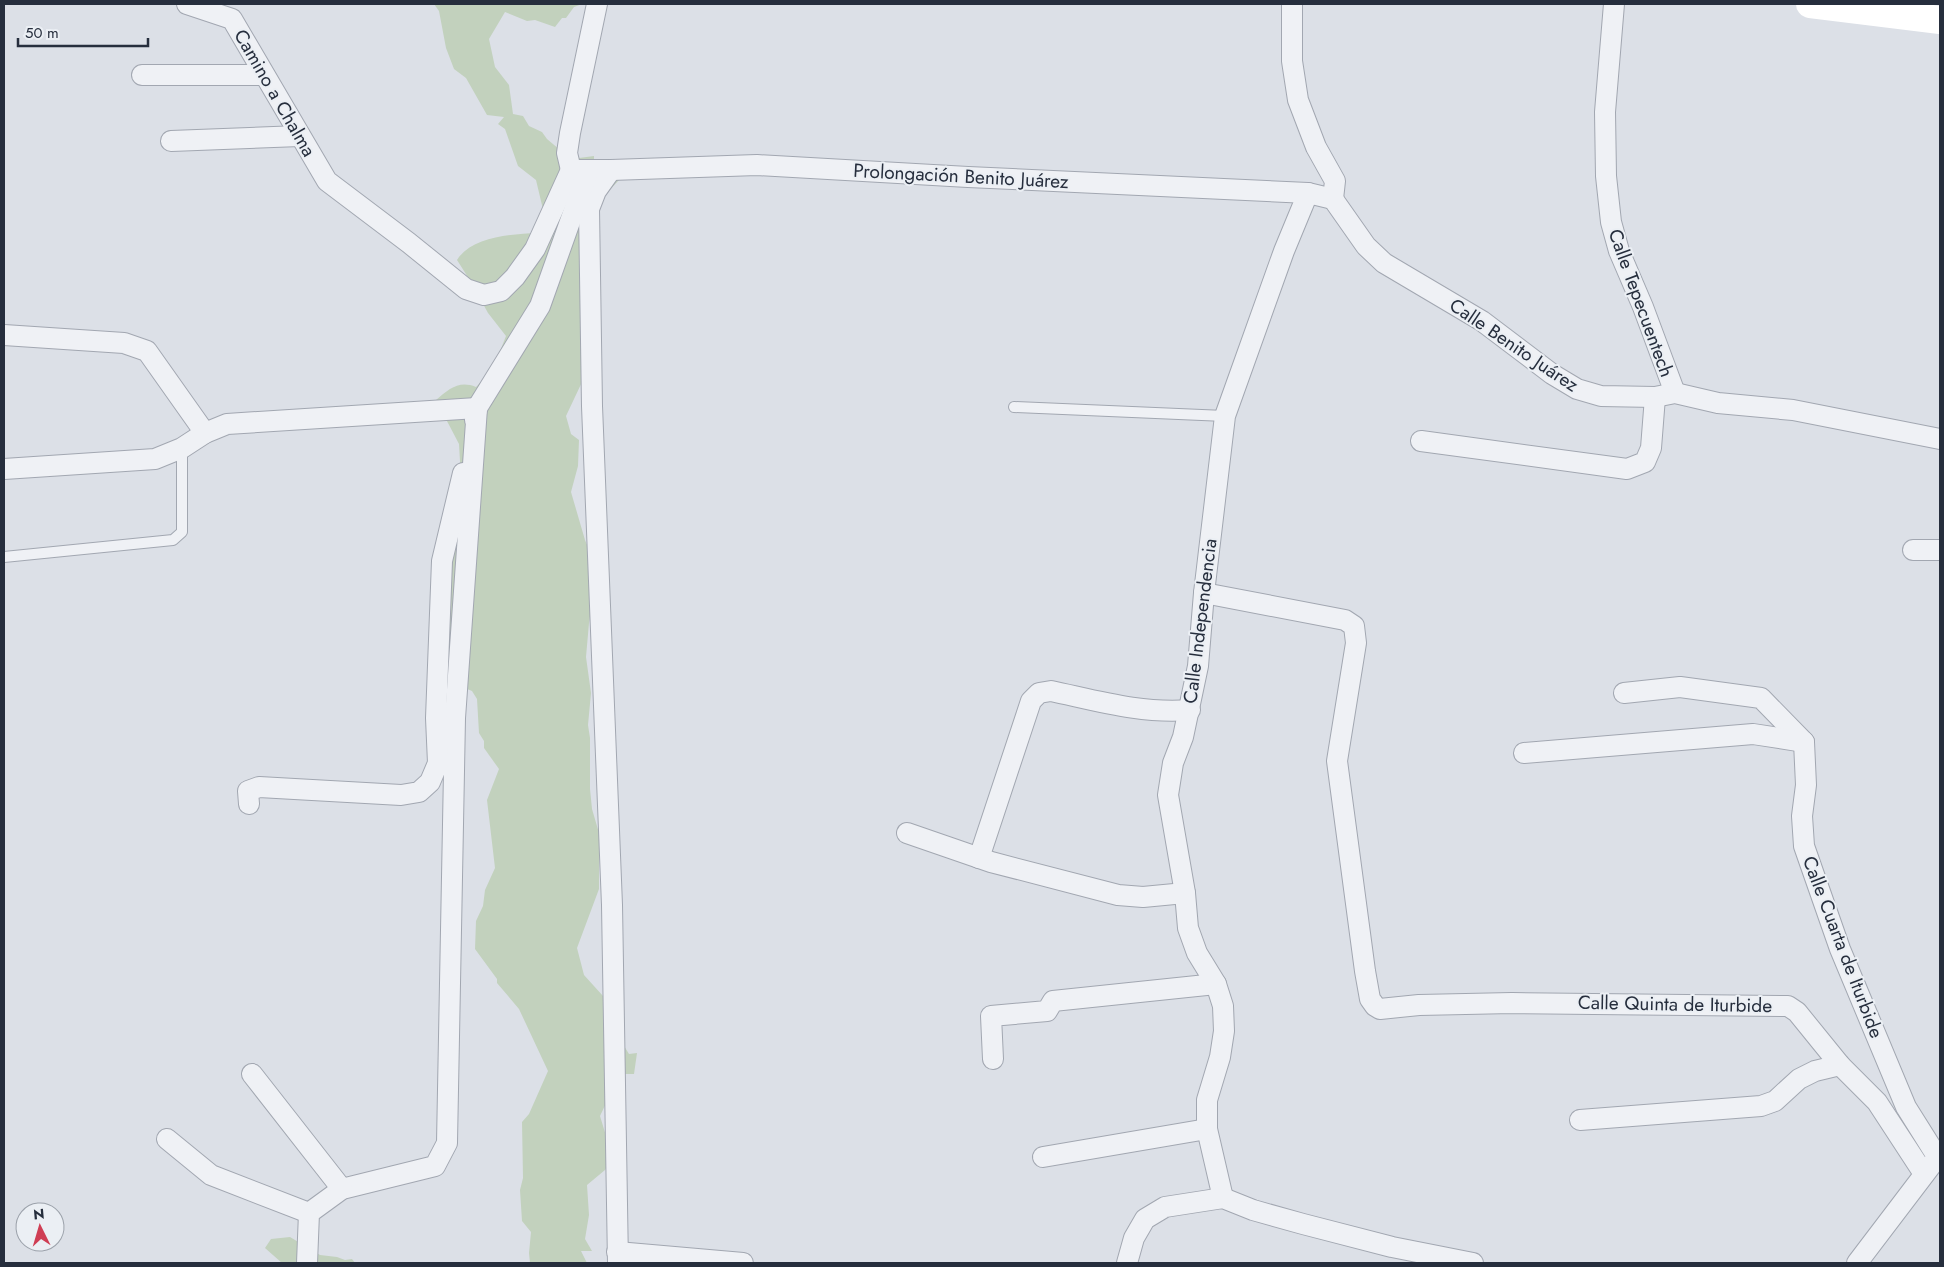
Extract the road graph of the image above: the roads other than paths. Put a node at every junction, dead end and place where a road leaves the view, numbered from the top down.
1 (188, 4) edge
2 (597, 4) edge
3 (1292, 4) edge
4 (1614, 4) edge
5 (1810, 4) edge
6 (1836, 5) edge
7 (218, 8) edge
8 (1907, 9) edge
9 (1940, 20) edge
10 (264, 74) junction
11 (142, 75) dead end
12 (300, 136) junction
13 (171, 141) dead end
14 (579, 170) junction
15 (611, 170) junction
16 (1308, 193) junction
17 (1333, 199) junction
18 (4, 335) edge
19 (1675, 393) junction
20 (1655, 397) junction
21 (1014, 407) dead end
22 (477, 408) junction
23 (1225, 416) junction
24 (205, 433) junction
25 (1940, 439) edge
26 (1421, 441) dead end
27 (182, 448) junction
28 (4, 469) edge
29 (1914, 550) dead end
30 (1940, 550) edge
31 (4, 556) edge
32 (1204, 593) junction
33 (1624, 693) dead end
34 (1190, 710) junction
35 (1804, 742) junction
36 (1524, 753) dead end
37 (249, 804) dead end
38 (907, 833) dead end
39 (979, 858) junction
40 (1185, 893) junction
41 (1216, 984) junction
42 (993, 1059) dead end
43 (1840, 1065) junction
44 (252, 1074) dead end
45 (1580, 1120) dead end
46 (1207, 1128) junction
47 (167, 1139) dead end
48 (1043, 1157) dead end
49 (1939, 1157) edge
50 (1924, 1174) junction
51 (342, 1189) junction
52 (1223, 1198) junction
53 (309, 1213) junction
54 (617, 1258) edge
55 (307, 1263) edge
56 (743, 1263) edge
57 (1127, 1263) edge
58 (1473, 1263) edge
59 (1857, 1263) edge

1 - 7 street, Camino a Chalma
2 - 14 street
3 - 17 street
4 - 19 street, Calle Tepecuentech
5 - 6 main road
6 - 8 main road
7 - 10 street, Camino a Chalma
8 - 9 main road
10 - 11 street
10 - 12 street, Camino a Chalma
12 - 13 street
12 - 14 street, Camino a Chalma
14 - 15 street, Prolongación Benito Juárez
14 - 22 street
15 - 16 street, Prolongación Benito Juárez
15 - 54 street
16 - 17 street, Prolongación Benito Juárez
16 - 23 street, Calle Independencia
17 - 20 street, Calle Benito Juárez
18 - 24 street
19 - 20 street, Calle Benito Juárez
19 - 25 street, Calle Benito Juárez
20 - 26 street
21 - 23 lane
22 - 24 street
22 - 37 street
22 - 51 street
23 - 32 street, Calle Independencia
24 - 27 street
27 - 28 street
27 - 31 lane
29 - 30 street
32 - 34 street, Calle Independencia
32 - 43 street, Calle Quinta de Iturbide
33 - 35 street
34 - 39 street
34 - 40 street, Calle Independencia
35 - 36 street
35 - 49 street, Calle Cuarta de Iturbide
38 - 39 street
39 - 40 street
40 - 41 street, Calle Independencia
41 - 42 street
41 - 46 street, Calle Independencia
43 - 45 street
43 - 50 street, Calle Quinta de Iturbide
44 - 51 street
46 - 48 street
46 - 52 street, Calle Independencia
47 - 53 street
49 - 50 street
50 - 59 street
51 - 53 street
52 - 57 street
52 - 58 street
53 - 55 street
54 - 56 street

